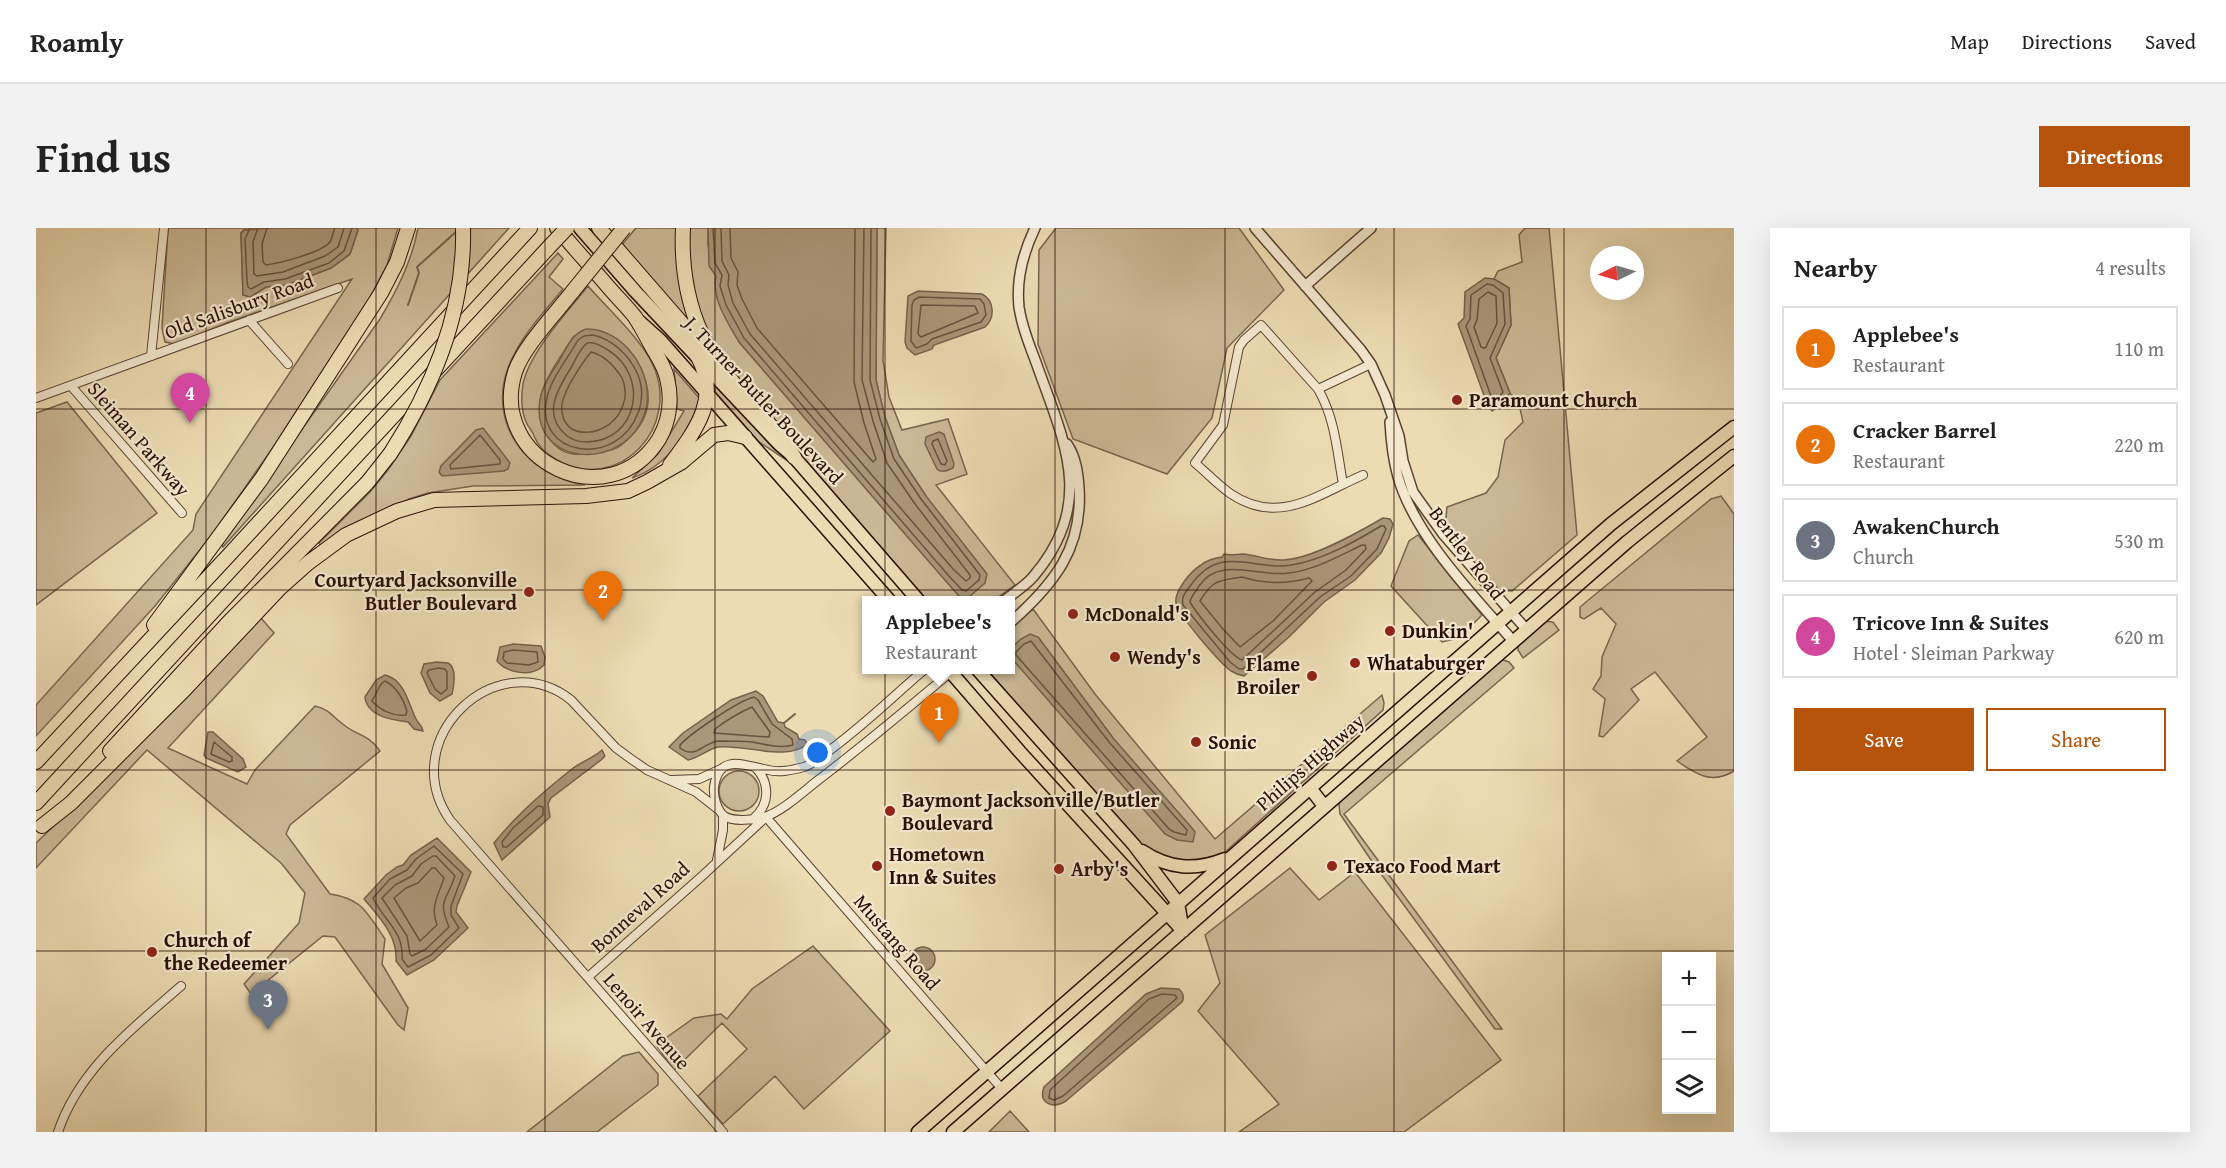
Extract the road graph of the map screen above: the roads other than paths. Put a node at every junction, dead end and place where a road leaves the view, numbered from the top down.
1 (164, 228) edge
2 (408, 228) edge
3 (463, 228) edge
4 (530, 228) edge
5 (557, 228) edge
6 (567, 228) edge
7 (580, 228) edge
8 (599, 228) edge
9 (624, 228) edge
10 (682, 228) edge
11 (1035, 228) edge
12 (1255, 228) edge
13 (1371, 228) edge
14 (1305, 286) junction
15 (338, 288) dead end
16 (635, 318) junction
17 (249, 320) junction
18 (151, 356) junction
19 (698, 357) junction
20 (288, 364) dead end
21 (1371, 364) junction
22 (719, 365) junction
23 (71, 386) junction
24 (1318, 389) junction
25 (708, 395) junction
26 (36, 398) edge
27 (1390, 411) junction
28 (1734, 428) edge
29 (745, 436) junction
30 (1064, 440) junction
31 (1716, 440) junction
32 (1732, 457) edge
33 (794, 458) junction
34 (665, 471) junction
35 (1363, 475) dead end
36 (1343, 484) junction
37 (182, 513) dead end
38 (885, 596) edge
39 (915, 596) edge
40 (1010, 596) edge
41 (1511, 612) junction
42 (1015, 618) edge
43 (1498, 623) junction
44 (1526, 629) junction
45 (1513, 641) junction
46 (918, 674) edge
47 (946, 674) edge
48 (955, 674) edge
49 (982, 674) edge
50 (111, 681) junction
51 (36, 762) edge
52 (756, 767) junction
53 (721, 769) junction
54 (671, 780) junction
55 (1310, 788) junction
56 (36, 803) edge
57 (1324, 806) junction
58 (721, 813) junction
59 (766, 817) junction
60 (753, 819) junction
61 (39, 829) edge
62 (1134, 845) junction
63 (1236, 854) junction
64 (717, 862) junction
65 (1178, 903) junction
66 (1166, 914) junction
67 (1183, 931) junction
68 (588, 977) junction
69 (181, 986) dead end
70 (987, 1071) junction
71 (1002, 1089) junction
72 (58, 1132) edge
73 (723, 1132) edge
74 (918, 1132) edge
75 (953, 1132) edge

1 - 18 street
2 - 50 highway
3 - 61 highway, bridge
4 - 50 highway
5 - 16 highway, J. Turner Butler Boulevard
6 - 56 highway, bridge
7 - 19 main road, J. Turner Butler Boulevard
8 - 22 highway
9 - 16 highway, bridge
10 - 22 highway
11 - 30 street
12 - 14 street, Bentley Road
13 - 14 street
14 - 21 street, Bentley Road
15 - 17 street, Old Salisbury Road
16 - 25 main road, J. Turner Butler Boulevard
17 - 18 street, Old Salisbury Road
17 - 20 street
18 - 23 street, Old Salisbury Road
19 - 25 highway
19 - 33 main road, J. Turner Butler Boulevard
21 - 24 street
21 - 27 street, Bentley Road
22 - 33 highway
23 - 26 street, Old Salisbury Road
23 - 37 street, Sleiman Parkway
24 - 36 street
24 - 36 street
25 - 29 main road, J. Turner Butler Boulevard
25 - 34 highway
27 - 41 street, Bentley Road
27 - 43 street, Bentley Road
28 - 31 main road, Philips Highway
29 - 34 highway
29 - 38 main road, J. Turner Butler Boulevard
30 - 40 street
30 - 42 street
31 - 32 main road
31 - 41 main road, Philips Highway
32 - 44 main road
33 - 39 main road, J. Turner Butler Boulevard
34 - 61 highway
35 - 36 street
41 - 43 main road, Philips Highway
41 - 44 street, Bentley Road
43 - 45 street, Bentley Road
43 - 55 main road, Philips Highway
44 - 45 main road
45 - 57 main road
46 - 52 street
47 - 59 street, Bonneval Road
48 - 66 main road
49 - 62 main road
50 - 51 highway
52 - 53 street
52 - 60 street
53 - 54 street
53 - 58 street, Bonneval Road
54 - 58 street
54 - 68 street, Lenoir Avenue
55 - 57 main road
55 - 63 main road, Philips Highway
57 - 67 main road
58 - 60 street, Bonneval Road
58 - 64 street, Bonneval Road
59 - 60 street, Bonneval Road
59 - 64 street, Bonneval Road
59 - 70 street, Mustang Road
62 - 63 main road
62 - 65 main road
63 - 65 main road, Philips Highway
64 - 68 street, Bonneval Road
65 - 66 main road, Philips Highway
65 - 67 main road
66 - 67 main road
66 - 70 main road, Philips Highway
67 - 71 main road
68 - 73 street, Lenoir Avenue
69 - 72 street
70 - 71 street, Mustang Road
70 - 74 main road, Philips Highway
71 - 75 main road

